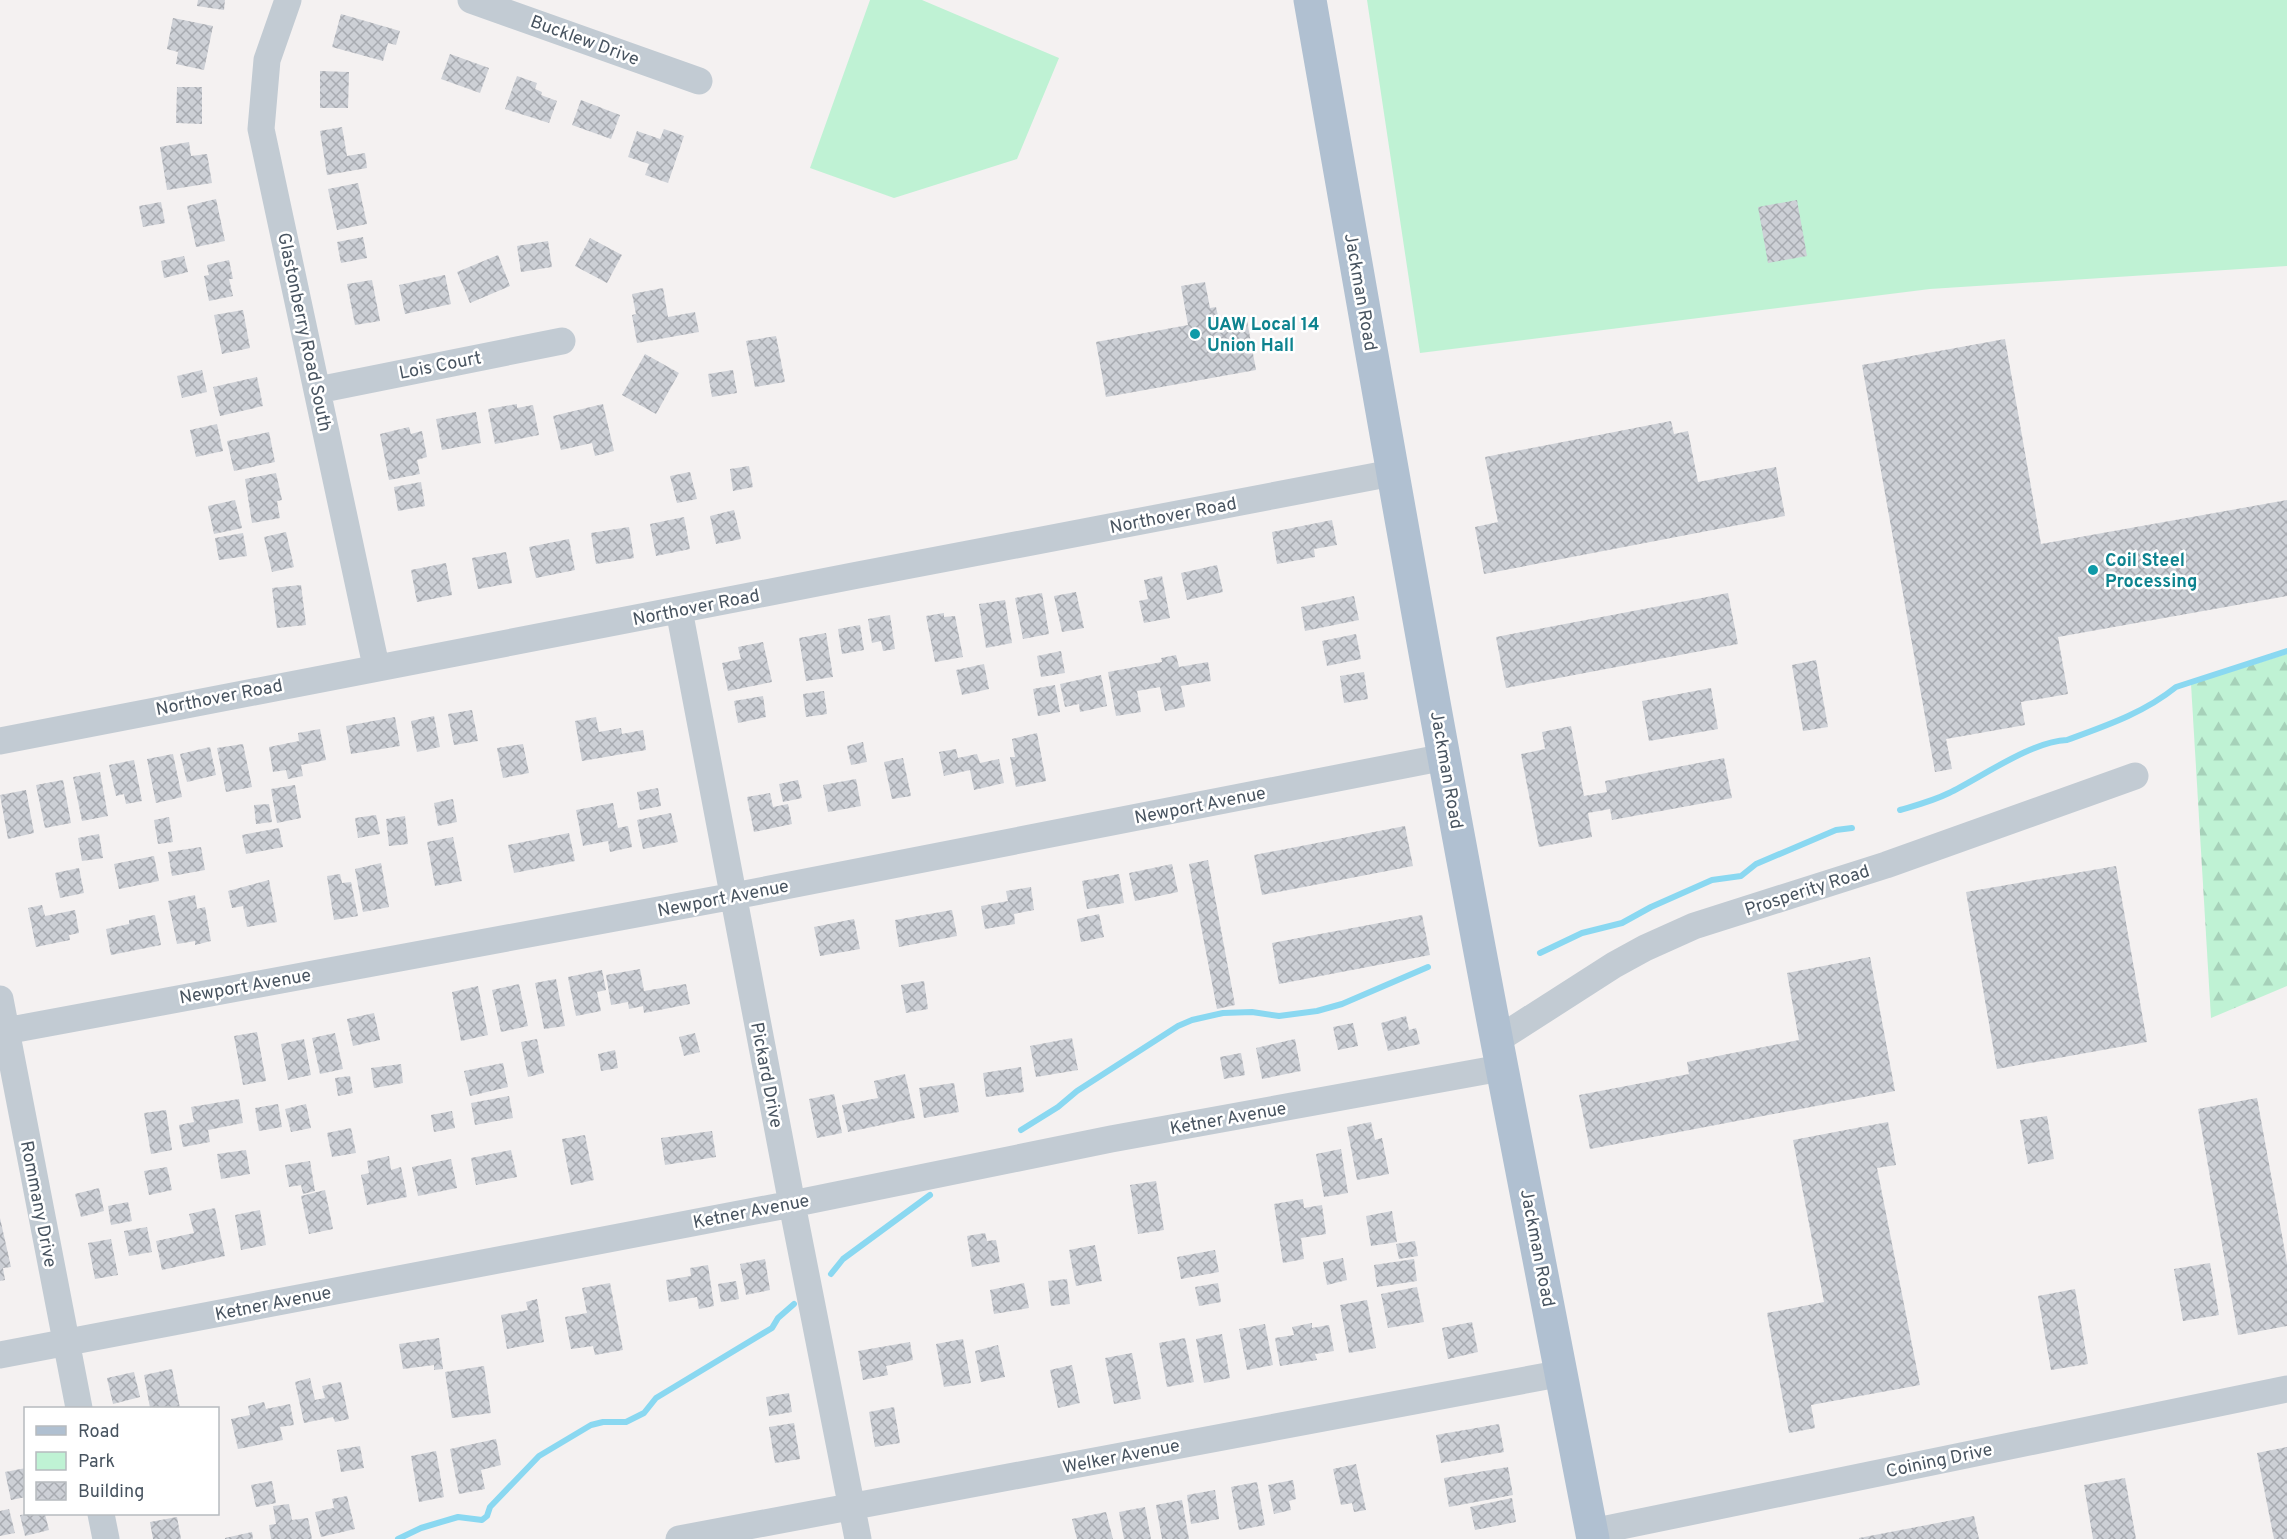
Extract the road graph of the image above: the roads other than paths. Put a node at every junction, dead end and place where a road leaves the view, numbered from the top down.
1 (288, 0) edge
2 (471, 0) edge
3 (1310, 0) edge
4 (699, 81) dead end
5 (562, 341) dead end
6 (318, 390) junction
7 (1392, 473) junction
8 (680, 610) junction
9 (376, 666) junction
10 (0, 741) edge
11 (1445, 757) junction
12 (2135, 776) dead end
13 (734, 896) junction
14 (0, 999) edge
15 (3, 1031) edge
16 (1499, 1054) junction
17 (792, 1204) junction
18 (66, 1342) junction
19 (0, 1355) edge
20 (1563, 1373) junction
21 (2287, 1389) edge
22 (80, 1407) edge
23 (853, 1506) junction
24 (101, 1515) edge
25 (1592, 1535) edge
26 (106, 1539) edge
27 (679, 1539) edge
28 (858, 1539) edge

1 - 6 street, Glastonberry Road South
2 - 4 street, Bucklew Drive
3 - 7 main road, Jackman Road
5 - 6 street, Lois Court
6 - 9 street, Glastonberry Road South
7 - 8 street, Northover Road
7 - 11 main road, Jackman Road
8 - 9 street, Northover Road
8 - 13 street, Pickard Drive
9 - 10 street, Northover Road
11 - 13 street, Newport Avenue
11 - 16 main road, Jackman Road
12 - 16 street, Prosperity Road
13 - 15 street, Newport Avenue
13 - 17 street, Pickard Drive
14 - 15 street, Rommany Drive
15 - 18 street, Rommany Drive
16 - 17 street, Ketner Avenue
16 - 20 main road, Jackman Road
17 - 18 street, Ketner Avenue
17 - 23 street, Pickard Drive
18 - 19 street, Ketner Avenue
18 - 22 street, Rommany Drive
20 - 23 street, Welker Avenue
20 - 25 main road, Jackman Road
21 - 25 street, Coining Drive
23 - 27 street, Welker Avenue
23 - 28 street, Pickard Drive
24 - 26 street

